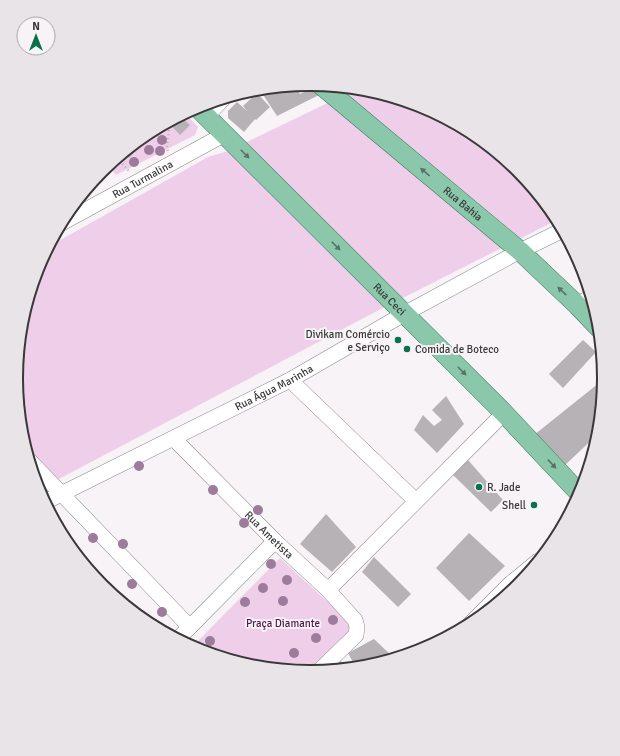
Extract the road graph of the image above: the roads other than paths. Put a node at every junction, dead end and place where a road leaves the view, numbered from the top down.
1 (330, 92) edge
2 (201, 112) edge
3 (225, 134) junction
4 (72, 217) edge
5 (557, 232) edge
6 (520, 251) junction
7 (584, 301) edge
8 (404, 314) junction
9 (290, 380) junction
10 (504, 413) junction
11 (174, 439) junction
12 (38, 469) edge
13 (573, 492) edge
14 (61, 494) junction
15 (50, 499) edge
16 (416, 501) junction
17 (275, 541) junction
18 (328, 590) junction
19 (190, 627) junction
20 (182, 635) edge
21 (326, 664) edge

6 -> 1 main road, Rua Bahia
2 - 3 main road, Rua Ceci
3 - 4 street, Rua Turmalina
3 -> 8 main road, Rua Ceci
5 - 6 street, Rua Água Marinha
7 -> 6 main road, Rua Bahia
6 - 8 street, Rua Água Marinha
8 - 9 street, Rua Água Marinha
8 -> 10 main road, Rua Ceci
9 - 11 street, Rua Água Marinha
9 - 16 street
10 -> 13 main road, Rua Ceci
10 - 16 street
11 - 14 street, Rua Água Marinha
11 - 17 street, Rua Ametista
12 - 14 street
14 - 15 street, Rua Água Marinha
14 - 19 street
16 - 18 street
17 - 18 street, Rua Ametista
17 - 19 street
18 - 21 street, Rua Ametista
19 - 20 street

